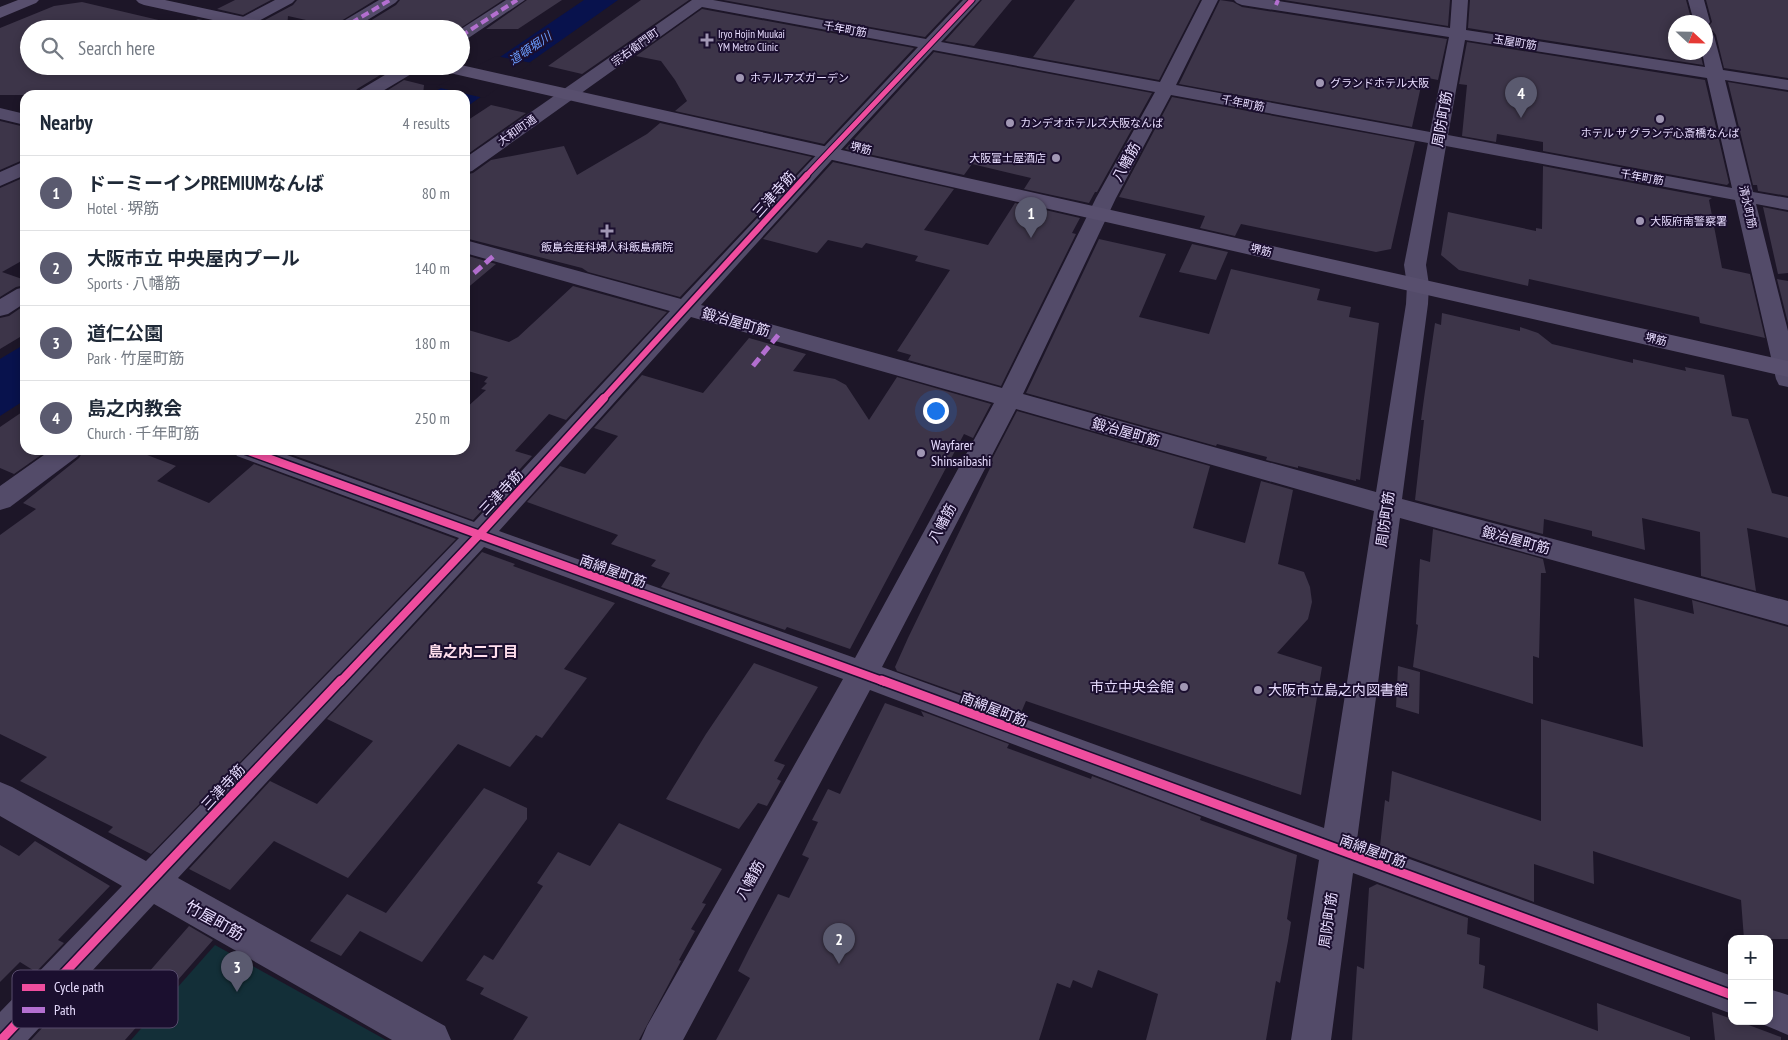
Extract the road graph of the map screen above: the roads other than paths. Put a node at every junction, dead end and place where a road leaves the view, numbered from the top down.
1 (31, 0) edge
2 (144, 0) edge
3 (287, 0) edge
4 (390, 0) edge
5 (516, 0) edge
6 (972, 0) edge
7 (1210, 0) edge
8 (1242, 0) edge
9 (1460, 0) edge
10 (1696, 0) edge
11 (700, 1) edge
12 (0, 13) edge
13 (1700, 15) edge
14 (236, 20) edge
15 (249, 20) edge
16 (356, 20) edge
17 (470, 30) edge
18 (1458, 33) junction
19 (931, 44) junction
20 (1712, 60) edge
21 (470, 73) edge
22 (1715, 74) junction
23 (397, 75) edge
24 (1788, 85) edge
25 (1166, 88) junction
26 (372, 90) edge
27 (569, 94) junction
28 (0, 113) edge
29 (20, 119) edge
30 (1438, 140) junction
31 (829, 152) junction
32 (470, 163) edge
33 (20, 170) edge
34 (0, 180) edge
35 (1745, 196) junction
36 (1788, 204) edge
37 (1099, 213) junction
38 (470, 247) edge
39 (1418, 285) junction
40 (20, 297) edge
41 (687, 308) junction
42 (0, 309) edge
43 (1787, 372) edge
44 (1008, 400) junction
45 (62, 455) edge
46 (259, 455) edge
47 (0, 500) edge
48 (1387, 505) junction
49 (478, 536) junction
50 (1788, 612) edge
51 (863, 674) junction
52 (0, 798) edge
53 (1338, 851) junction
54 (149, 884) junction
55 (67, 970) edge
56 (1728, 994) edge
57 (1773, 1009) edge
58 (1788, 1015) edge
59 (12, 1027) edge
60 (0, 1040) edge
61 (431, 1040) edge
62 (661, 1040) edge
63 (1311, 1040) edge

1 - 12 main road
2 - 14 main road
3 - 15 street
4 - 16 street
5 - 17 street
6 - 19 street, 三津寺筋
7 - 25 street, 八幡筋
8 - 18 street, 玉屋町筋
9 - 18 street, 周防町筋
10 - 13 street
11 - 19 street, 千年町筋
11 - 27 street, 宗右衛門町
18 - 22 street, 玉屋町筋
18 - 30 street, 周防町筋
19 - 25 street, 千年町筋
19 - 31 street, 三津寺筋
20 - 22 street, 清水町筋
21 - 27 main road, 堺筋
22 - 24 street, 玉屋町筋
22 - 35 street, 清水町筋
23 - 26 street
25 - 30 street, 千年町筋
25 - 37 street, 八幡筋
27 - 31 main road, 堺筋
27 - 32 street, 大和町通
28 - 29 street
30 - 35 street, 千年町筋
30 - 39 street, 周防町筋
31 - 37 main road, 堺筋
31 - 41 street, 三津寺筋
33 - 34 street
35 - 36 street, 千年町筋
35 - 43 street, 清水町筋
37 - 39 main road, 堺筋
37 - 44 street, 八幡筋
38 - 41 street, 鍛冶屋町筋
39 - 43 main road, 堺筋
39 - 48 street, 周防町筋
40 - 42 street
41 - 44 street, 鍛冶屋町筋
41 - 49 street, 三津寺筋
44 - 48 street, 鍛冶屋町筋
44 - 51 street, 八幡筋
45 - 47 street
46 - 49 street, 南綿屋町筋
48 - 50 street, 鍛冶屋町筋
48 - 53 street, 周防町筋
49 - 51 street, 南綿屋町筋
49 - 54 street, 三津寺筋
51 - 53 street, 南綿屋町筋
51 - 62 street, 八幡筋
52 - 54 street, 竹屋町筋
53 - 56 street, 南綿屋町筋
53 - 63 street, 周防町筋
54 - 55 street, 三津寺筋
54 - 61 street, 竹屋町筋
57 - 58 street
59 - 60 street, 三津寺筋

